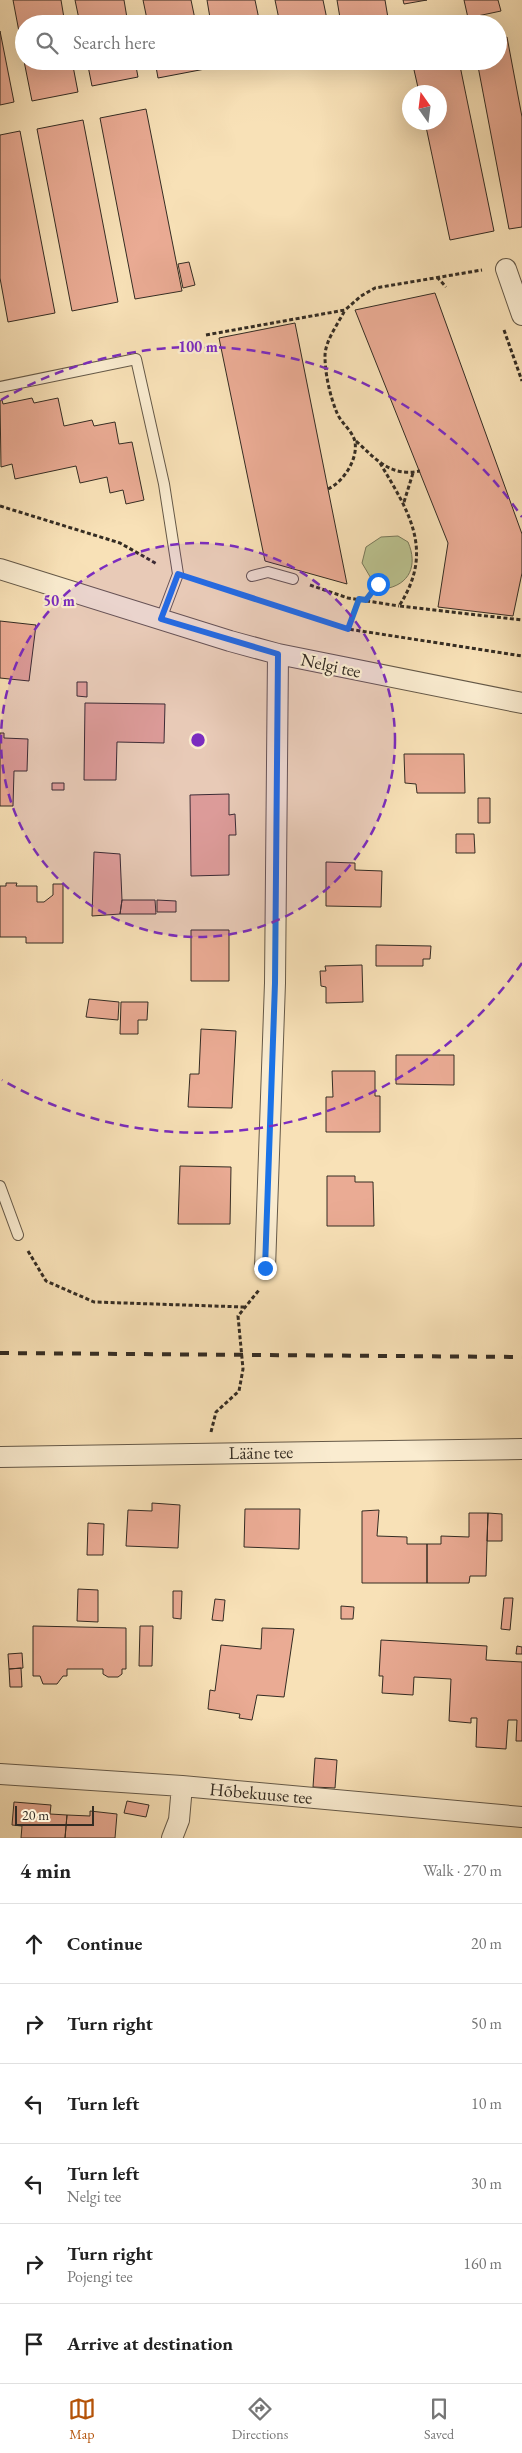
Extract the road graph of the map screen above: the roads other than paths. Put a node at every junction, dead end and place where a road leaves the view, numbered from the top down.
1 (506, 269) dead end
2 (522, 315) edge
3 (0, 386) edge
4 (0, 568) edge
5 (252, 576) dead end
6 (293, 579) road end
7 (161, 619) junction
8 (278, 654) junction
9 (522, 703) edge
10 (0, 1186) edge
11 (18, 1235) road end
12 (265, 1268) road end
13 (522, 1449) edge
14 (0, 1457) edge
15 (0, 1774) edge
16 (182, 1786) junction
17 (522, 1817) edge
18 (172, 1838) edge

1 - 2 street
3 - 7 lane
4 - 7 street, Nelgi tee
5 - 6 lane
7 - 8 street, Nelgi tee
8 - 9 street, Nelgi tee
8 - 12 street
10 - 11 lane
13 - 14 street, Lääne tee
15 - 16 street, Hõbekuuse tee
16 - 17 street, Hõbekuuse tee
16 - 18 street

